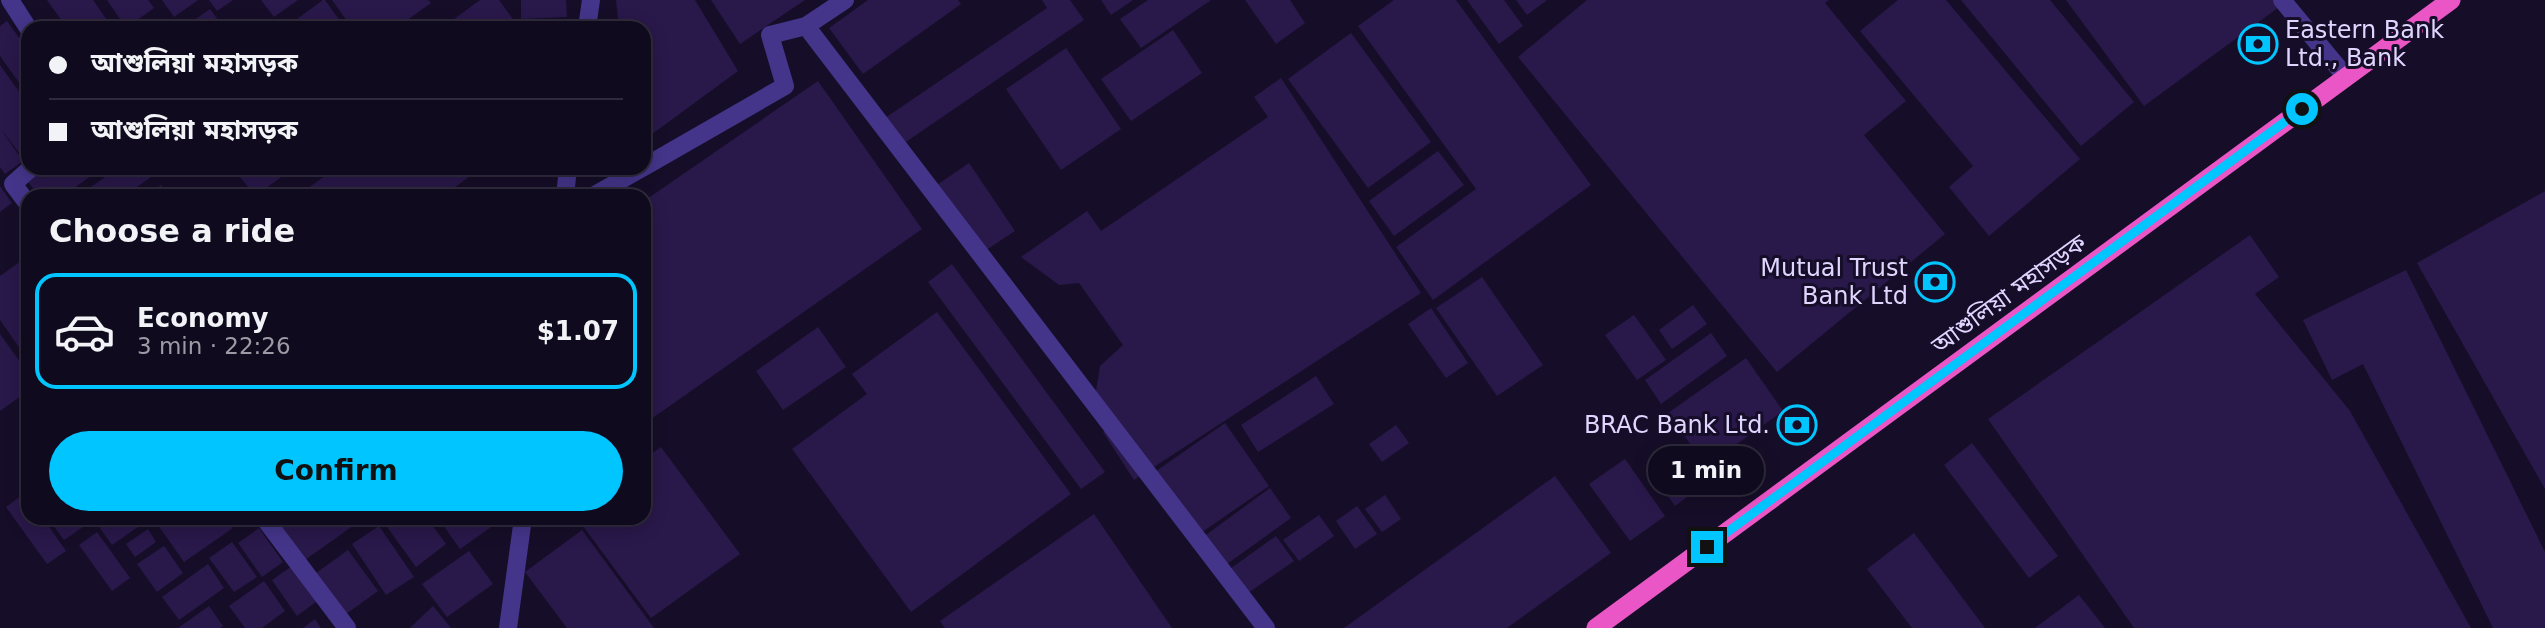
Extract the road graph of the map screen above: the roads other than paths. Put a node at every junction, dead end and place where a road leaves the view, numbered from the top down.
1 (10, 0) edge
2 (591, 0) edge
3 (845, 0) edge
4 (2282, 0) edge
5 (2451, 0) edge
6 (24, 21) edge
7 (588, 21) edge
8 (806, 26) junction
9 (2346, 77) junction
10 (651, 162) edge
11 (23, 175) edge
12 (629, 175) edge
13 (605, 189) edge
14 (21, 195) edge
15 (269, 525) edge
16 (522, 525) edge
17 (347, 628) edge
18 (508, 628) edge
19 (1266, 628) edge
20 (1596, 628) edge

1 - 6 street
2 - 7 street
3 - 8 street
4 - 9 street
5 - 9 highway, আশুলিয়া মহাসড়ক
8 - 10 street
8 - 19 street
9 - 20 highway, আশুলিয়া মহাসড়ক
11 - 14 street
12 - 13 street
15 - 17 street
16 - 18 street

